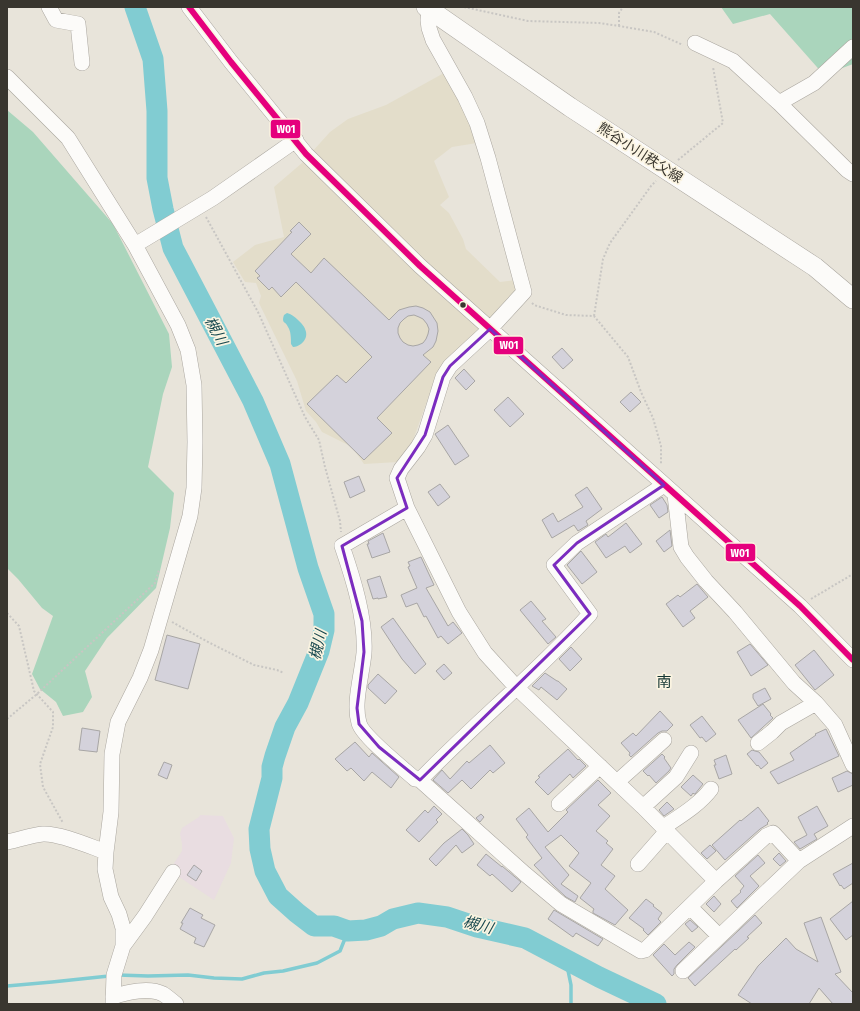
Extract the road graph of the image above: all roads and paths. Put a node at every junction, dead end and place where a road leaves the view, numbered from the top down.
1 (50, 7) edge
2 (188, 7) edge
3 (464, 7) edge
4 (623, 7) edge
5 (428, 8) edge
6 (620, 26) junction
7 (691, 45) joint
8 (853, 47) edge
9 (82, 63) dead end
10 (7, 77) edge
11 (779, 103) junction
12 (296, 140) junction
13 (853, 174) edge
14 (197, 207) junction
15 (139, 243) junction
16 (524, 292) junction
17 (853, 299) edge
18 (490, 329) junction
19 (664, 485) junction
20 (406, 508) junction
21 (342, 546) junction
22 (160, 569) dead end
23 (853, 574) edge
24 (800, 606) junction
25 (7, 614) edge
26 (159, 619) junction
27 (853, 660) edge
28 (284, 673) dead end
29 (517, 688) junction
30 (37, 694) junction
31 (816, 703) junction
32 (7, 719) edge
33 (664, 740) dead end
34 (758, 743) dead end
35 (691, 754) dead end
36 (853, 765) edge
37 (600, 766) junction
38 (420, 780) junction
39 (617, 782) junction
40 (711, 789) dead end
41 (559, 804) dead end
42 (643, 807) junction
43 (853, 826) edge
44 (665, 829) junction
45 (74, 841) junction
46 (7, 842) edge
47 (106, 852) junction
48 (799, 861) junction
49 (638, 864) dead end
50 (173, 872) dead end
51 (716, 880) junction
52 (690, 907) junction
53 (719, 936) junction
54 (124, 946) junction
55 (683, 971) dead end
56 (113, 1001) edge
57 (176, 1004) edge

1 - 9 street
2 - 12 street
3 - 6 path
4 - 6 path
5 - 16 street
5 - 17 main road, 熊谷小川秩父線
6 - 7 path
7 - 11 street
8 - 11 street
10 - 15 street
11 - 13 street
12 - 14 street
12 - 18 street
14 - 15 street
14 - 21 path
15 - 26 street
16 - 18 street
16 - 19 path
18 - 19 street
18 - 20 street
19 - 24 street
19 - 29 street
19 - 31 street
20 - 21 street
20 - 29 street
21 - 38 street
22 - 30 path
23 - 24 path
24 - 27 street
25 - 30 path
26 - 28 path
26 - 47 street
29 - 37 street
29 - 38 street
30 - 32 path
30 - 45 path
31 - 34 street
31 - 36 street
33 - 39 street
35 - 42 street
37 - 39 street
37 - 41 street
38 - 52 street
39 - 42 street
40 - 44 street
42 - 44 street
43 - 48 street
44 - 49 street
44 - 51 street
45 - 46 street
45 - 47 street
47 - 54 street
48 - 51 street
48 - 53 street
50 - 54 street
51 - 52 street
52 - 53 street
53 - 55 street
54 - 56 street
56 - 57 street

